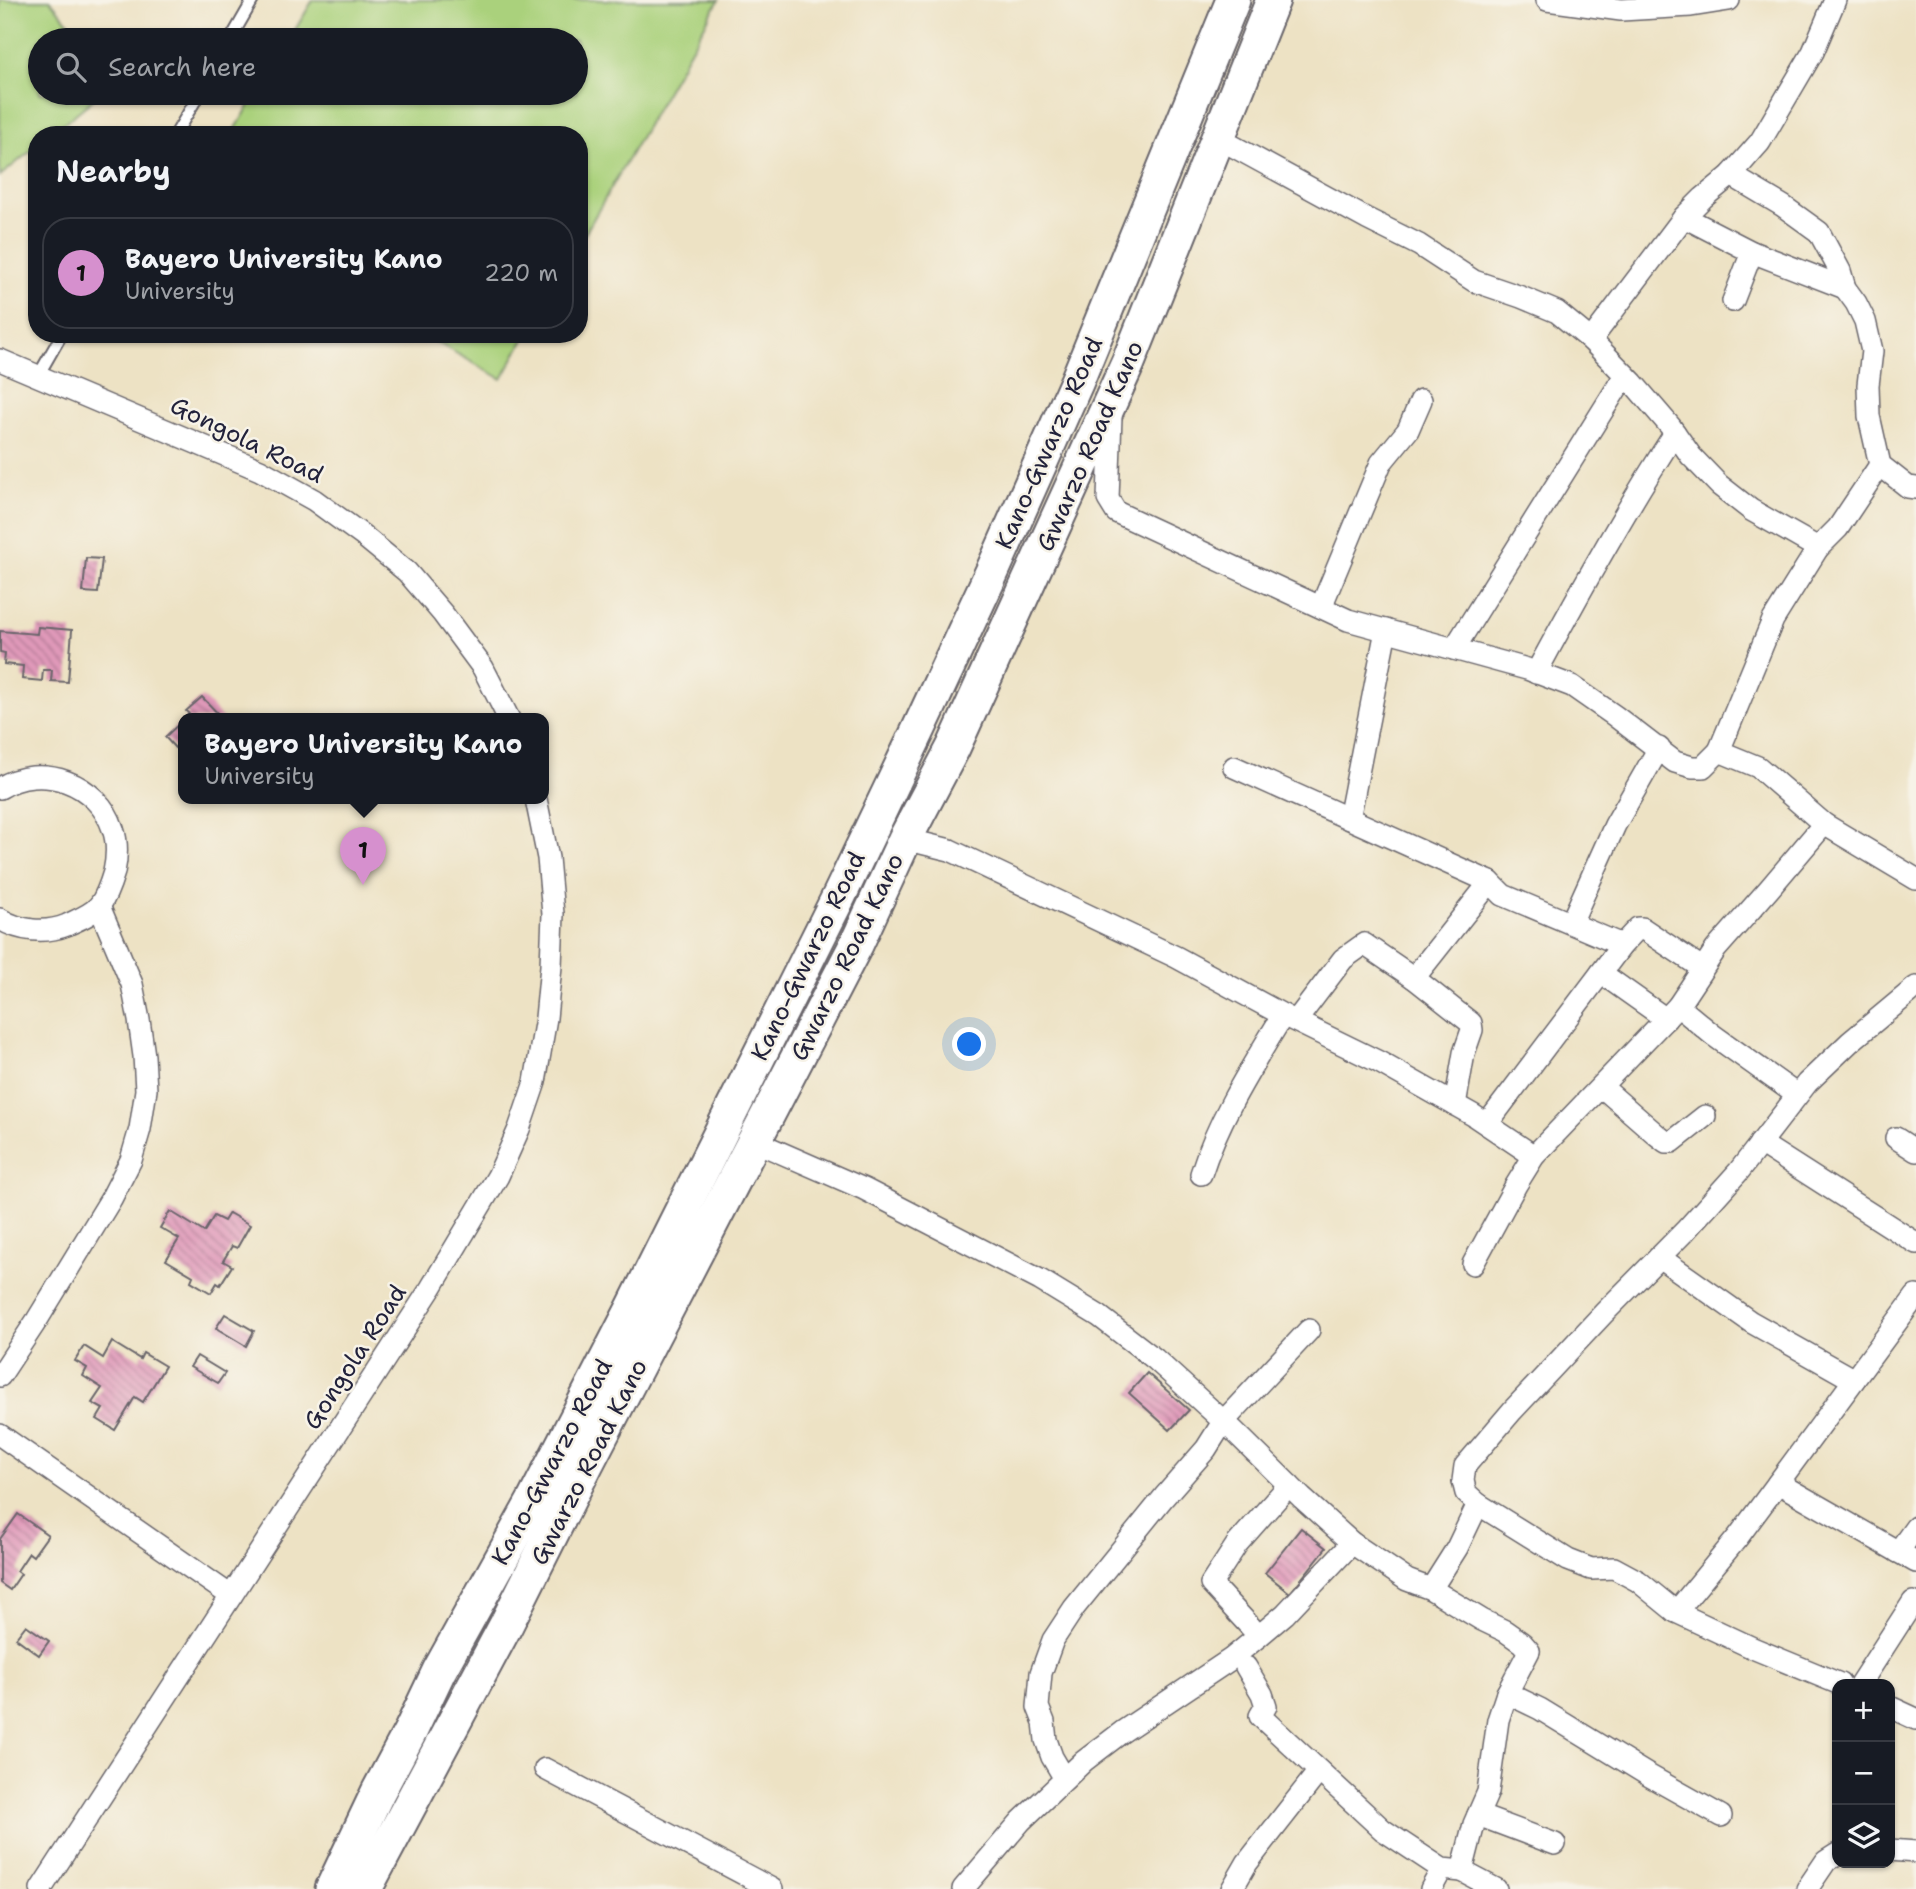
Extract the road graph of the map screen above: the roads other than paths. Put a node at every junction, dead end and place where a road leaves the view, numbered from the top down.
1 (253, 0) edge
2 (1233, 0) edge
3 (1273, 0) edge
4 (1547, 0) edge
5 (1729, 0) edge
6 (1835, 0) edge
7 (237, 28) edge
8 (193, 105) edge
9 (181, 126) edge
10 (1218, 138) junction
11 (1731, 175) junction
12 (1684, 217) junction
13 (1752, 252) junction
14 (1845, 288) junction
15 (1732, 301) dead end
16 (1591, 340) junction
17 (57, 343) edge
18 (0, 360) edge
19 (1625, 375) junction
20 (38, 376) junction
21 (1112, 400) junction
22 (1421, 400) dead end
23 (1675, 433) junction
24 (1880, 464) junction
25 (1913, 493) edge
26 (1818, 548) junction
27 (1321, 607) junction
28 (1386, 630) junction
29 (1454, 649) junction
30 (1536, 673) junction
31 (506, 713) edge
32 (1659, 748) junction
33 (1719, 751) junction
34 (1234, 767) dead end
35 (0, 788) edge
36 (537, 804) edge
37 (1349, 820) junction
38 (1824, 824) junction
39 (905, 839) junction
40 (1916, 880) edge
41 (1490, 882) junction
42 (99, 906) junction
43 (0, 919) edge
44 (1571, 923) junction
45 (1622, 945) junction
46 (1702, 968) junction
47 (1601, 973) junction
48 (1414, 978) junction
49 (1913, 993) edge
50 (1672, 1013) junction
51 (1289, 1018) junction
52 (1602, 1087) junction
53 (1797, 1095) junction
54 (1455, 1105) junction
55 (1704, 1116) dead end
56 (1486, 1124) junction
57 (1896, 1138) dead end
58 (754, 1141) junction
59 (1760, 1143) junction
60 (1916, 1151) edge
61 (1534, 1156) junction
62 (1201, 1174) dead end
63 (1916, 1243) edge
64 (1659, 1257) junction
65 (1473, 1264) dead end
66 (1916, 1296) edge
67 (1309, 1330) dead end
68 (0, 1376) edge
69 (1854, 1380) junction
70 (1223, 1422) junction
71 (0, 1435) edge
72 (1778, 1483) junction
73 (1289, 1485) junction
74 (1478, 1504) junction
75 (1916, 1527) edge
76 (1352, 1542) junction
77 (1907, 1557) edge
78 (1431, 1589) junction
79 (231, 1596) junction
80 (1913, 1602) dead end
81 (1676, 1612) junction
82 (1259, 1636) junction
83 (1246, 1667) dead end
84 (1863, 1679) edge
85 (1832, 1681) edge
86 (1507, 1693) junction
87 (1895, 1709) edge
88 (1916, 1719) edge
89 (545, 1769) dead end
90 (1319, 1771) junction
91 (1065, 1780) junction
92 (1478, 1815) junction
93 (1721, 1816) dead end
94 (1555, 1844) dead end
95 (1895, 1850) edge
96 (1916, 1852) edge
97 (1832, 1857) edge
98 (1452, 1870) junction
99 (41, 1889) edge
100 (332, 1889) edge
101 (365, 1889) edge
102 (772, 1889) edge
103 (963, 1889) edge
104 (1232, 1889) edge
105 (1431, 1889) edge
106 (1496, 1889) edge
107 (1807, 1889) edge

1 - 7 lane
2 - 100 main road, Kano-Gwarzo Road
3 - 10 main road, Gwarzo Road Kano
4 - 5 street
6 - 11 street
8 - 9 lane
10 - 16 street
10 - 21 main road, Gwarzo Road Kano
11 - 12 street
11 - 14 street
12 - 13 street
12 - 16 street
13 - 14 street
13 - 15 street
14 - 24 street
16 - 19 street
17 - 20 lane
18 - 20 street, Gongola Road
19 - 23 street
19 - 29 street
20 - 31 street, Gongola Road
21 - 27 street
21 - 39 main road, Gwarzo Road Kano
22 - 27 street
23 - 26 street
23 - 30 street
24 - 25 street
24 - 26 street
26 - 33 street
27 - 28 street
28 - 29 street
28 - 37 street
29 - 30 street
30 - 32 street
32 - 33 street
32 - 44 street
33 - 38 street
34 - 37 street
35 - 42 street
36 - 79 street, Gongola Road
37 - 41 street
38 - 40 street
38 - 46 street
39 - 51 street
39 - 58 main road, Gwarzo Road Kano
41 - 44 street
41 - 48 street
42 - 43 street
42 - 68 street
44 - 45 street
45 - 46 street
45 - 47 street
46 - 50 street
47 - 50 street
47 - 56 street
48 - 51 street
48 - 54 street
49 - 53 street
50 - 52 street
50 - 53 street
51 - 54 street
51 - 62 street
52 - 55 street
52 - 61 street
53 - 59 street
54 - 56 street
56 - 61 street
57 - 60 street
58 - 70 street
58 - 101 main road, Gwarzo Road Kano
59 - 63 street
59 - 64 street
61 - 65 street
64 - 69 street
64 - 74 street
66 - 69 street
67 - 70 street
69 - 72 street
70 - 73 street
70 - 91 street
71 - 79 street
72 - 77 street
72 - 81 street
73 - 76 street
73 - 82 street
74 - 78 street
74 - 81 street
75 - 77 street
76 - 78 street
76 - 82 street
78 - 86 street
79 - 99 street, Gongola Road
80 - 84 street
81 - 85 street
82 - 91 street
83 - 90 street
86 - 92 street
86 - 93 street
87 - 88 street
89 - 102 street
90 - 98 street
90 - 104 street
91 - 103 street
92 - 94 street
92 - 98 street
95 - 96 street
97 - 107 street
98 - 105 street
98 - 106 street

